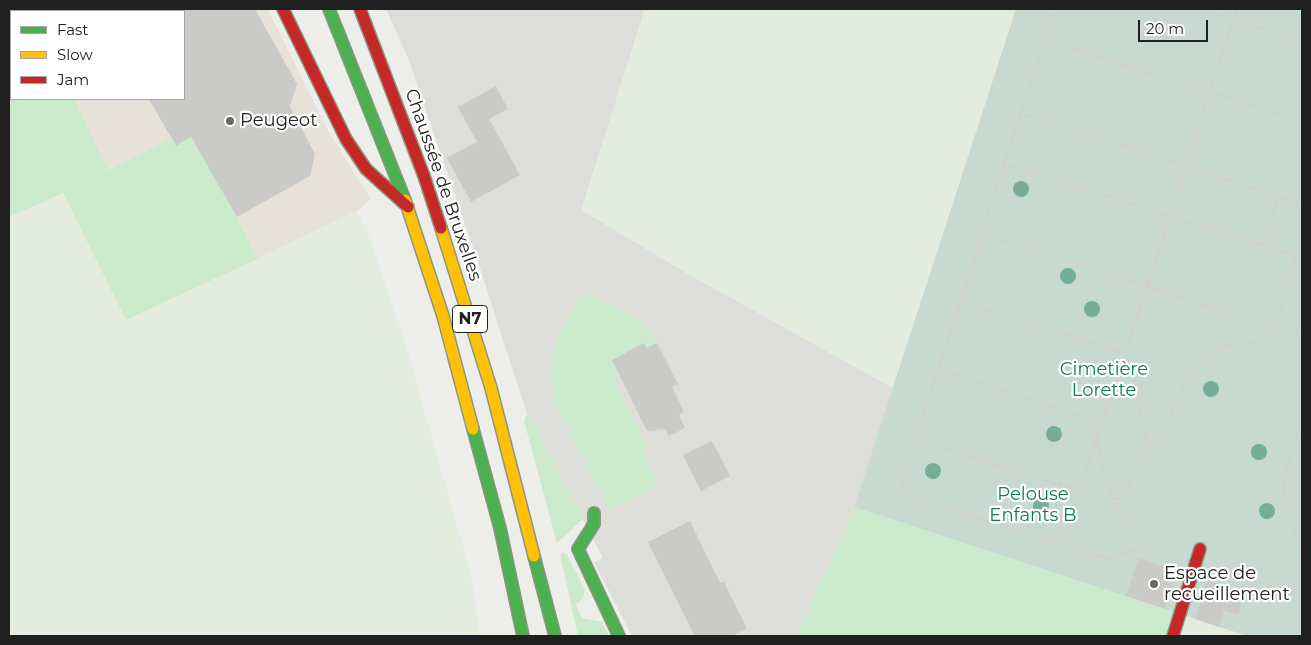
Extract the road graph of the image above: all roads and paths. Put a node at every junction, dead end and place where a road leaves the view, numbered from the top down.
1 (283, 9) edge
2 (329, 9) edge
3 (360, 9) edge
4 (1054, 9) edge
5 (1199, 9) edge
6 (1237, 9) edge
7 (1233, 20) junction
8 (1044, 40) junction
9 (1302, 41) edge
10 (1209, 92) junction
11 (1020, 113) junction
12 (1302, 121) edge
13 (1004, 163) junction
14 (1186, 166) junction
15 (1279, 196) junction
16 (1302, 204) edge
17 (408, 207) junction
18 (1170, 215) junction
19 (982, 234) junction
20 (1264, 246) junction
21 (1296, 256) junction
22 (1302, 258) edge
23 (1147, 286) junction
24 (960, 302) junction
25 (1275, 327) junction
26 (1302, 336) edge
27 (1126, 353) junction
28 (1122, 363) junction
29 (938, 369) junction
30 (1102, 423) junction
31 (1302, 434) edge
32 (916, 440) junction
33 (1097, 440) junction
34 (1148, 449) junction
35 (1080, 491) junction
36 (1117, 507) junction
37 (594, 513) dead end
38 (1063, 544) junction
39 (1141, 548) junction
40 (1200, 549) dead end
41 (1302, 556) edge
42 (1196, 562) junction
43 (1302, 596) edge
44 (523, 636) edge
45 (555, 636) edge
46 (619, 636) edge
47 (1173, 636) edge

1 - 17 main road
2 - 17 main road, N7
3 - 45 main road, Chaussée de Bruxelles / N7
4 - 8 path
5 - 7 path
6 - 7 path
7 - 9 path
7 - 10 path
8 - 10 path
8 - 11 path
10 - 12 path
10 - 14 path
11 - 13 path
11 - 14 path
13 - 18 path
13 - 19 path
14 - 15 path
14 - 18 path
15 - 16 path
15 - 20 path
17 - 44 main road, N7
18 - 20 path
18 - 23 path
19 - 23 path
19 - 24 path
20 - 21 path
21 - 22 path
21 - 25 path
23 - 25 path
23 - 27 path
24 - 27 path
24 - 29 path
25 - 26 path
25 - 34 path
27 - 28 path
28 - 30 path
28 - 34 path
29 - 30 path
29 - 32 path
30 - 33 path
31 - 41 path
32 - 35 path
32 - 38 path
33 - 35 path
33 - 36 path
34 - 36 path
35 - 38 path
36 - 39 path
37 - 46 main road
38 - 39 path
39 - 42 path
40 - 42 main road
42 - 43 path
42 - 47 main road

